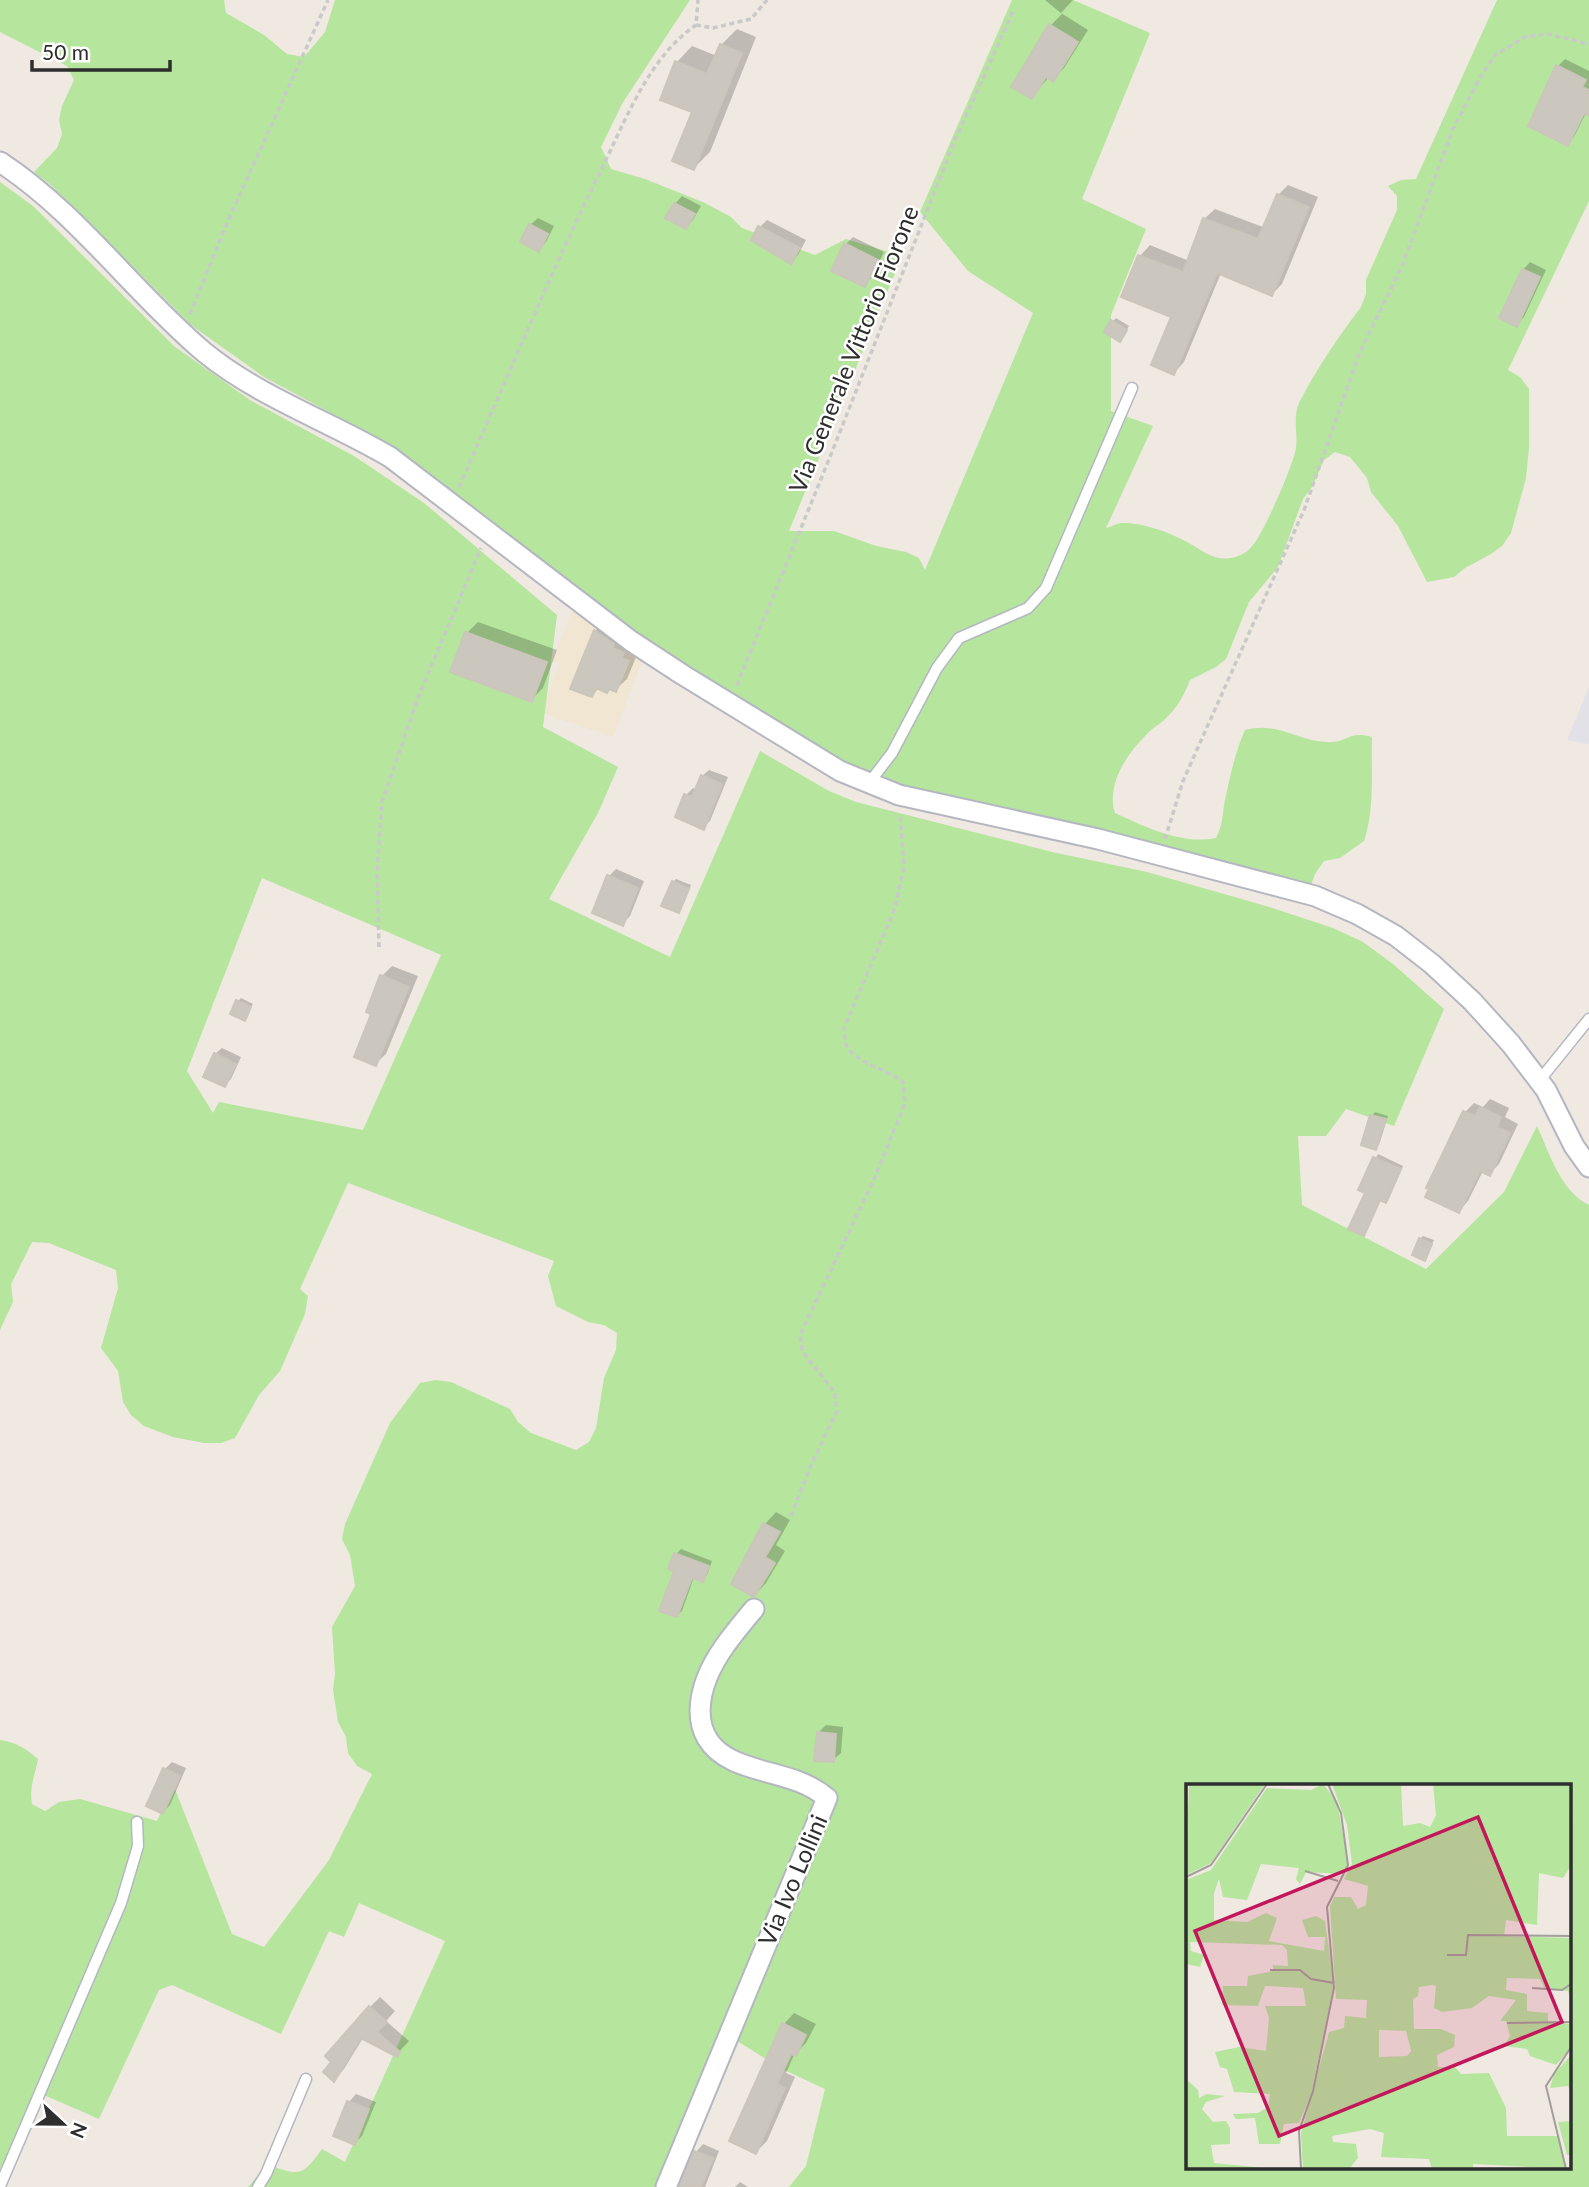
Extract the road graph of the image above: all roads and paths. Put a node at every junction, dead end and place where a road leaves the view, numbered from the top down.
1 (328, 0) edge
2 (698, 0) edge
3 (766, 0) edge
4 (1014, 9) dead end
5 (696, 25) junction
6 (1589, 44) edge
7 (0, 162) edge
8 (183, 332) junction
9 (1132, 388) dead end
10 (452, 502) junction
11 (488, 530) junction
12 (729, 704) junction
13 (869, 783) junction
14 (899, 795) junction
15 (1160, 854) junction
16 (379, 947) dead end
17 (1589, 1019) edge
18 (1539, 1081) junction
19 (1589, 1167) edge
20 (791, 1516) dead end
21 (754, 1609) dead end
22 (137, 1822) dead end
23 (306, 2079) dead end
24 (0, 2186) edge
25 (258, 2187) edge
26 (666, 2187) edge

1 - 8 path
2 - 5 path
3 - 5 path
4 - 12 path, Via Generale Vittorio Fiorone
5 - 10 path
6 - 15 path
7 - 8 street
8 - 10 street
9 - 13 lane
10 - 11 street
11 - 12 street
11 - 16 path
12 - 13 street
13 - 14 street
14 - 15 street
14 - 20 path
15 - 18 street
17 - 18 lane
18 - 19 street
21 - 26 street, Via Ivo Lollini
22 - 24 lane
23 - 25 lane

